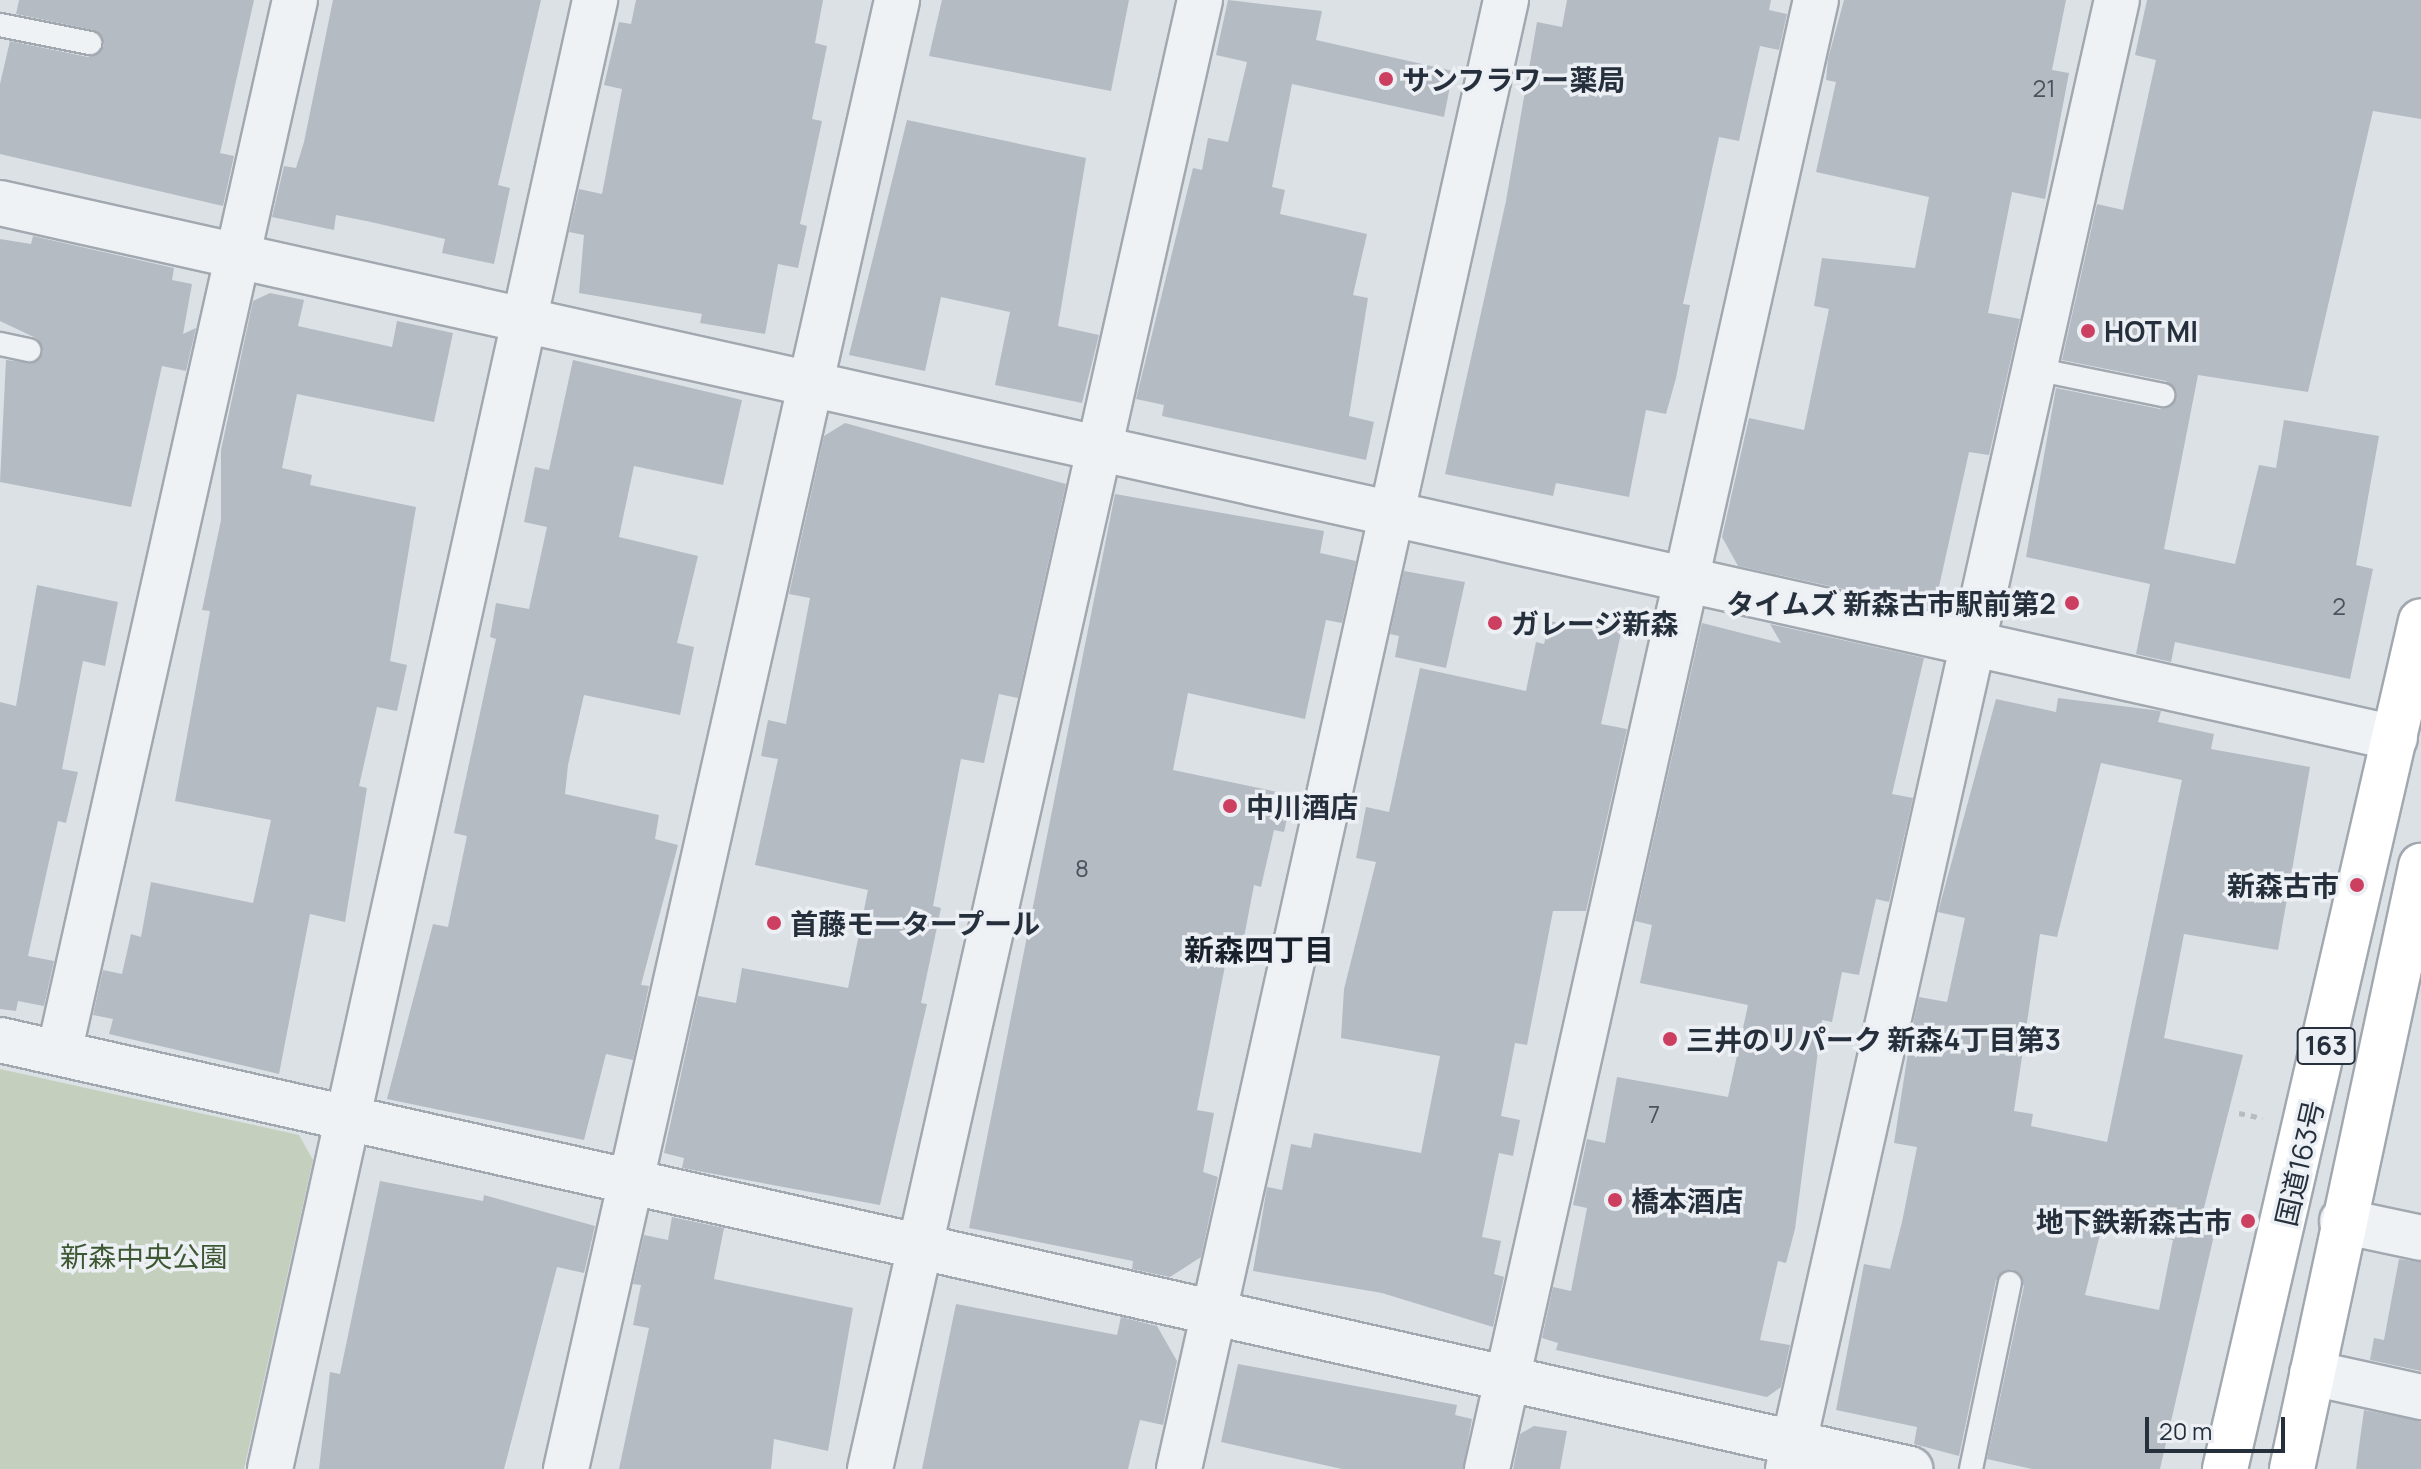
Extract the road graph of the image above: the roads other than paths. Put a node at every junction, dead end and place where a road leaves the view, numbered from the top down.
1 (295, 0) edge
2 (595, 0) edge
3 (897, 0) edge
4 (1200, 0) edge
5 (1506, 0) edge
6 (1816, 0) edge
7 (2117, 0) edge
8 (0, 25) edge
9 (90, 43) dead end
10 (0, 203) edge
11 (238, 255) junction
12 (524, 323) junction
13 (0, 344) edge
14 (29, 350) dead end
15 (2035, 369) junction
16 (812, 382) junction
17 (2163, 395) dead end
18 (1100, 447) junction
19 (1392, 515) junction
20 (1688, 577) junction
21 (2421, 621) edge
22 (1973, 642) junction
23 (2395, 738) junction
24 (2421, 866) edge
25 (0, 1040) edge
26 (59, 1053) junction
27 (346, 1116) junction
28 (630, 1185) junction
29 (2342, 1221) junction
30 (2421, 1238) edge
31 (920, 1247) junction
32 (2010, 1283) dead end
33 (1214, 1312) junction
34 (2312, 1373) junction
35 (1508, 1377) junction
36 (2421, 1397) edge
37 (1791, 1455) edge
38 (270, 1469) edge
39 (566, 1469) edge
40 (870, 1469) edge
41 (1179, 1469) edge
42 (1487, 1469) edge
43 (1910, 1469) edge
44 (1971, 1469) edge
45 (2225, 1469) edge
46 (2292, 1469) edge

1 - 11 street
2 - 12 street
3 - 16 street
4 - 18 street
5 - 19 street
6 - 20 street
7 - 15 street
8 - 9 lane
10 - 11 street
11 - 12 street
11 - 26 street
12 - 16 street
12 - 27 street
13 - 14 lane
15 - 17 lane
15 - 22 street
16 - 18 street
16 - 28 street
18 - 19 street
18 - 31 street
19 - 20 street
19 - 33 street
20 - 22 street
20 - 35 street
21 - 23 highway, 国道163号 / 163
22 - 23 street
22 - 37 street
23 - 45 highway, 国道163号 / 163
24 - 29 highway, 国道163号 / 163
25 - 26 street
26 - 27 street
27 - 28 street
27 - 38 street
28 - 31 street
28 - 39 street
29 - 30 street
29 - 34 highway, 国道163号 / 163
31 - 33 street
31 - 40 street
32 - 44 lane
33 - 35 street
33 - 41 street
34 - 36 street
34 - 46 highway, 国道163号 / 163
35 - 37 street
35 - 42 street
37 - 43 street

